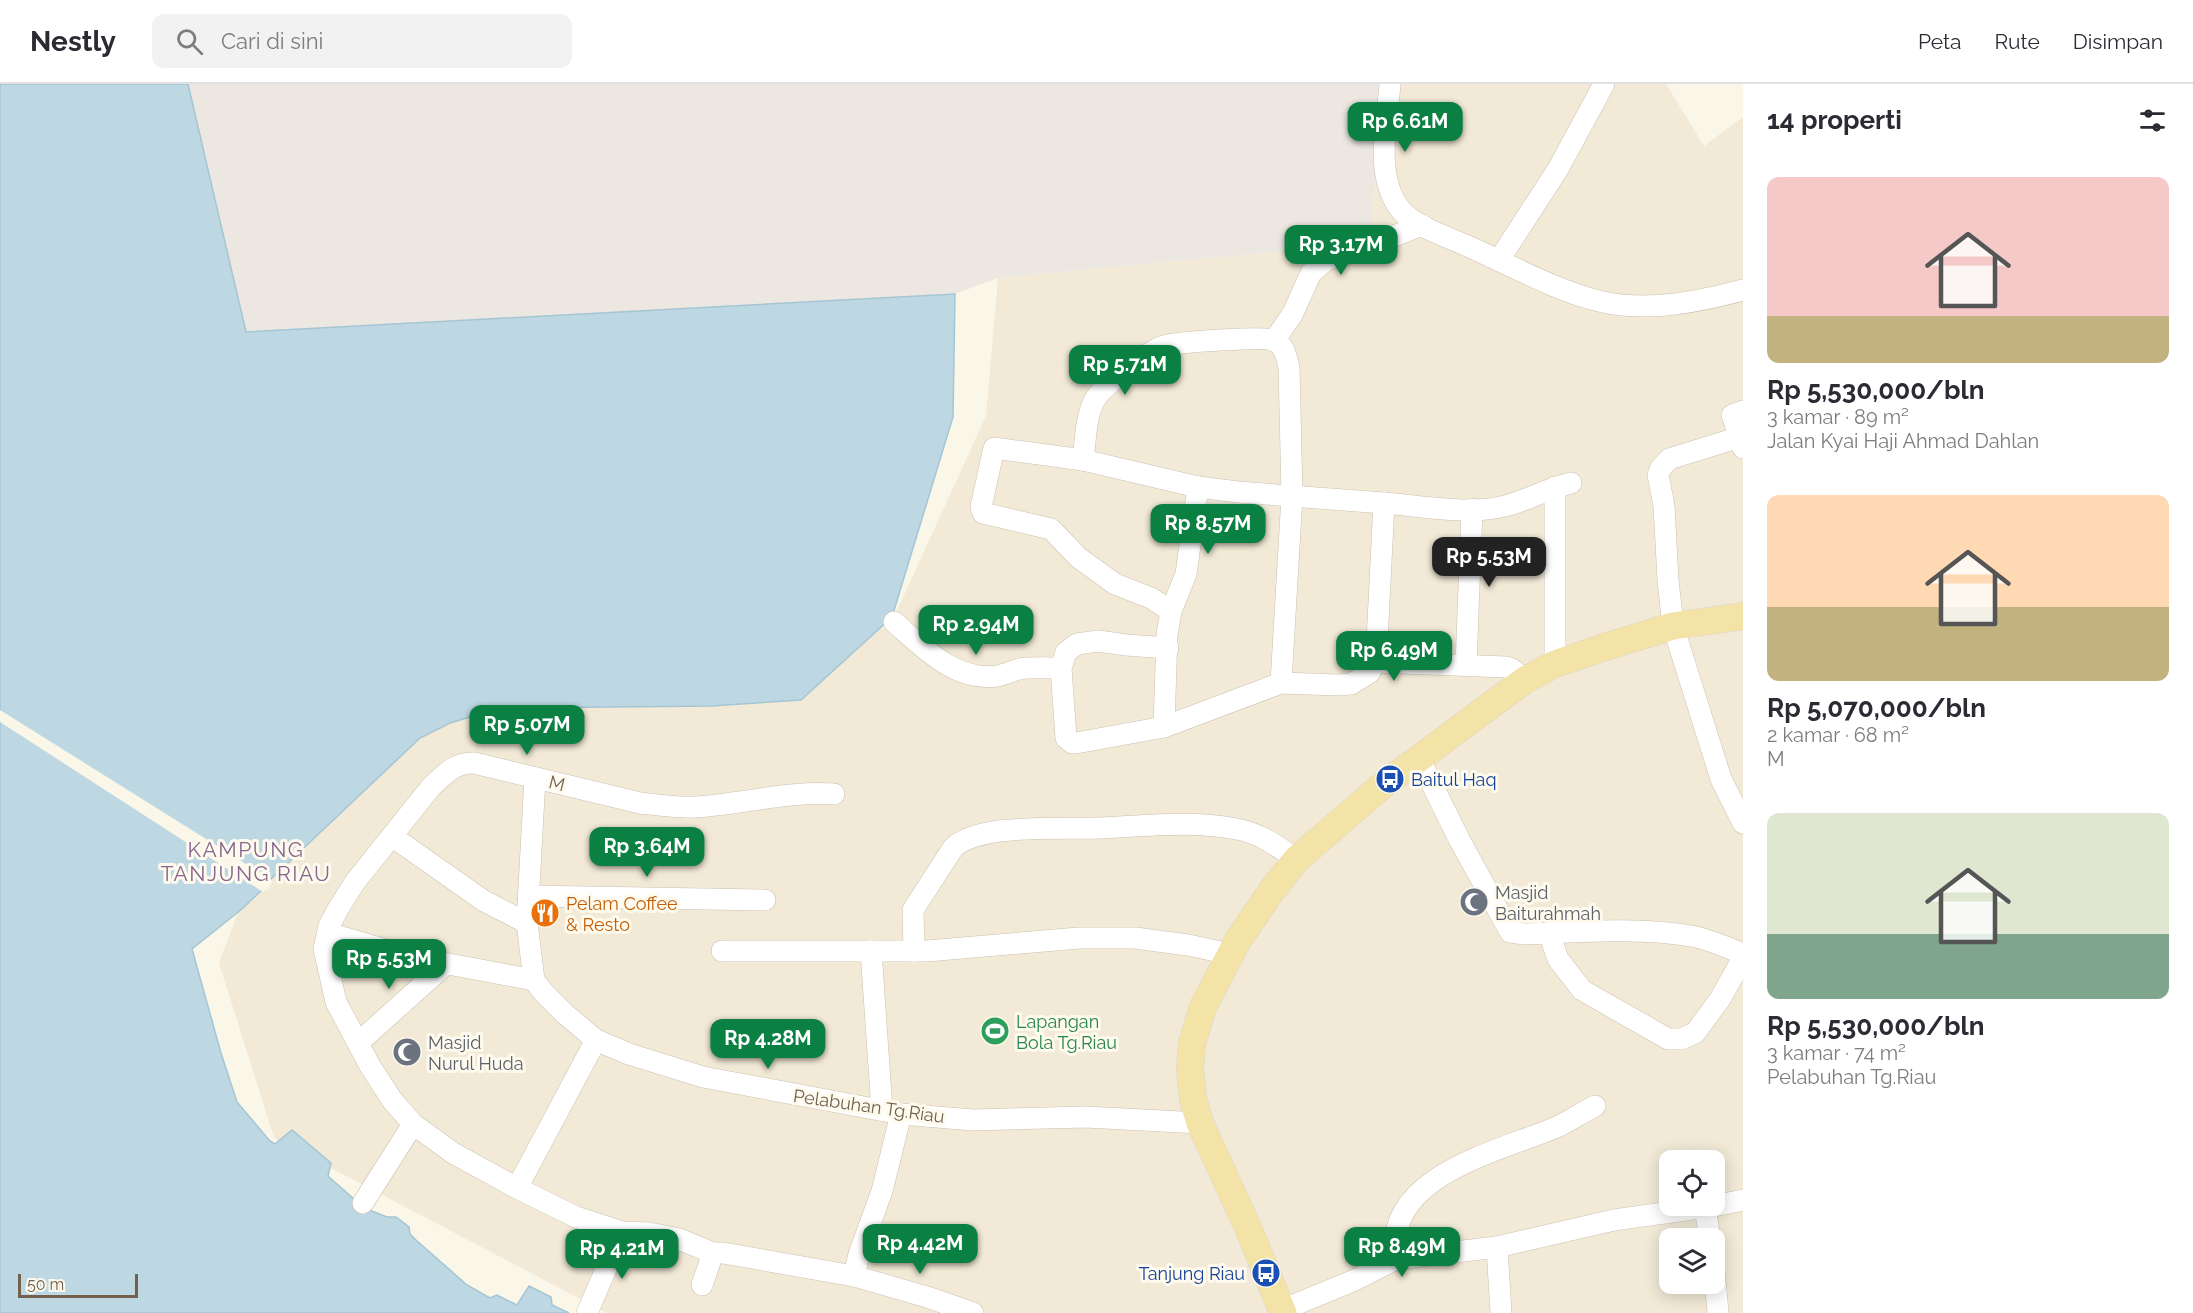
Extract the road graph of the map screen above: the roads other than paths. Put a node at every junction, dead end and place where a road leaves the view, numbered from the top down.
1 (1390, 84) edge
2 (1604, 84) edge
3 (1422, 225) junction
4 (1499, 260) junction
5 (1743, 290) edge
6 (1274, 340) junction
7 (1743, 411) edge
8 (1741, 443) edge
9 (1083, 460) junction
10 (1197, 487) junction
11 (1292, 496) junction
12 (1384, 503) junction
13 (1472, 509) junction
14 (1171, 611) junction
15 (1743, 616) edge
16 (894, 622) dead end
17 (1673, 626) junction
18 (1168, 648) junction
19 (1376, 662) junction
20 (1555, 664) junction
21 (1466, 665) junction
22 (1061, 668) junction
23 (1525, 680) junction
24 (1281, 683) junction
25 (1164, 727) junction
26 (1419, 758) junction
27 (535, 778) junction
28 (834, 794) dead end
29 (1743, 823) edge
30 (393, 837) junction
31 (1296, 860) junction
32 (528, 896) junction
33 (765, 900) dead end
34 (528, 923) junction
35 (328, 933) junction
36 (1549, 933) junction
37 (722, 951) dead end
38 (871, 951) junction
39 (914, 951) junction
40 (1230, 954) junction
41 (1743, 956) edge
42 (446, 964) junction
43 (534, 980) junction
44 (596, 1040) junction
45 (358, 1043) junction
46 (1595, 1106) dead end
47 (891, 1112) junction
48 (1200, 1123) junction
49 (413, 1124) junction
50 (517, 1188) junction
51 (1743, 1200) edge
52 (363, 1203) dead end
53 (1725, 1204) edge
54 (1659, 1214) edge
55 (622, 1232) junction
56 (1497, 1247) junction
57 (713, 1252) junction
58 (1396, 1259) junction
59 (854, 1276) junction
60 (702, 1285) dead end
61 (1716, 1294) edge
62 (1282, 1312) edge
63 (1718, 1312) edge
64 (587, 1313) edge
65 (973, 1313) edge
66 (1501, 1313) edge

1 - 3 street
2 - 4 street
3 - 4 street
3 - 6 street
4 - 5 street
6 - 9 street
6 - 11 street
7 - 8 street
8 - 17 street
9 - 10 street
9 - 14 street
10 - 11 street
10 - 14 street
11 - 12 street
11 - 24 street
12 - 13 street
12 - 19 street
13 - 20 street
13 - 21 street
14 - 18 street
15 - 17 main road
16 - 22 street
17 - 20 main road
17 - 29 street
18 - 22 street
18 - 25 street
19 - 21 street
19 - 24 street
20 - 23 main road
21 - 23 street
22 - 25 street
23 - 26 main road
24 - 25 street
26 - 31 main road
26 - 36 street
27 - 28 street, M
27 - 30 street, M
27 - 32 street
30 - 34 street
30 - 35 street, M
31 - 39 street
31 - 40 main road
32 - 33 street
32 - 34 street
34 - 43 street
35 - 42 street
35 - 45 street
36 - 41 street
36 - 41 street
37 - 38 street
38 - 39 street
38 - 47 street
39 - 40 street
40 - 48 main road
42 - 43 street
42 - 45 street
43 - 44 street, Pelabuhan Tg.Riau
44 - 47 street, Pelabuhan Tg.Riau
44 - 50 street
45 - 49 street
46 - 58 street
47 - 48 street, Pelabuhan Tg.Riau
47 - 59 street
48 - 62 main road
49 - 50 street
49 - 52 street
50 - 55 street
51 - 53 street
54 - 56 street
55 - 57 street
55 - 64 street
56 - 58 street
56 - 66 street
57 - 59 street
57 - 60 street
58 - 62 street
59 - 65 street
61 - 63 street

